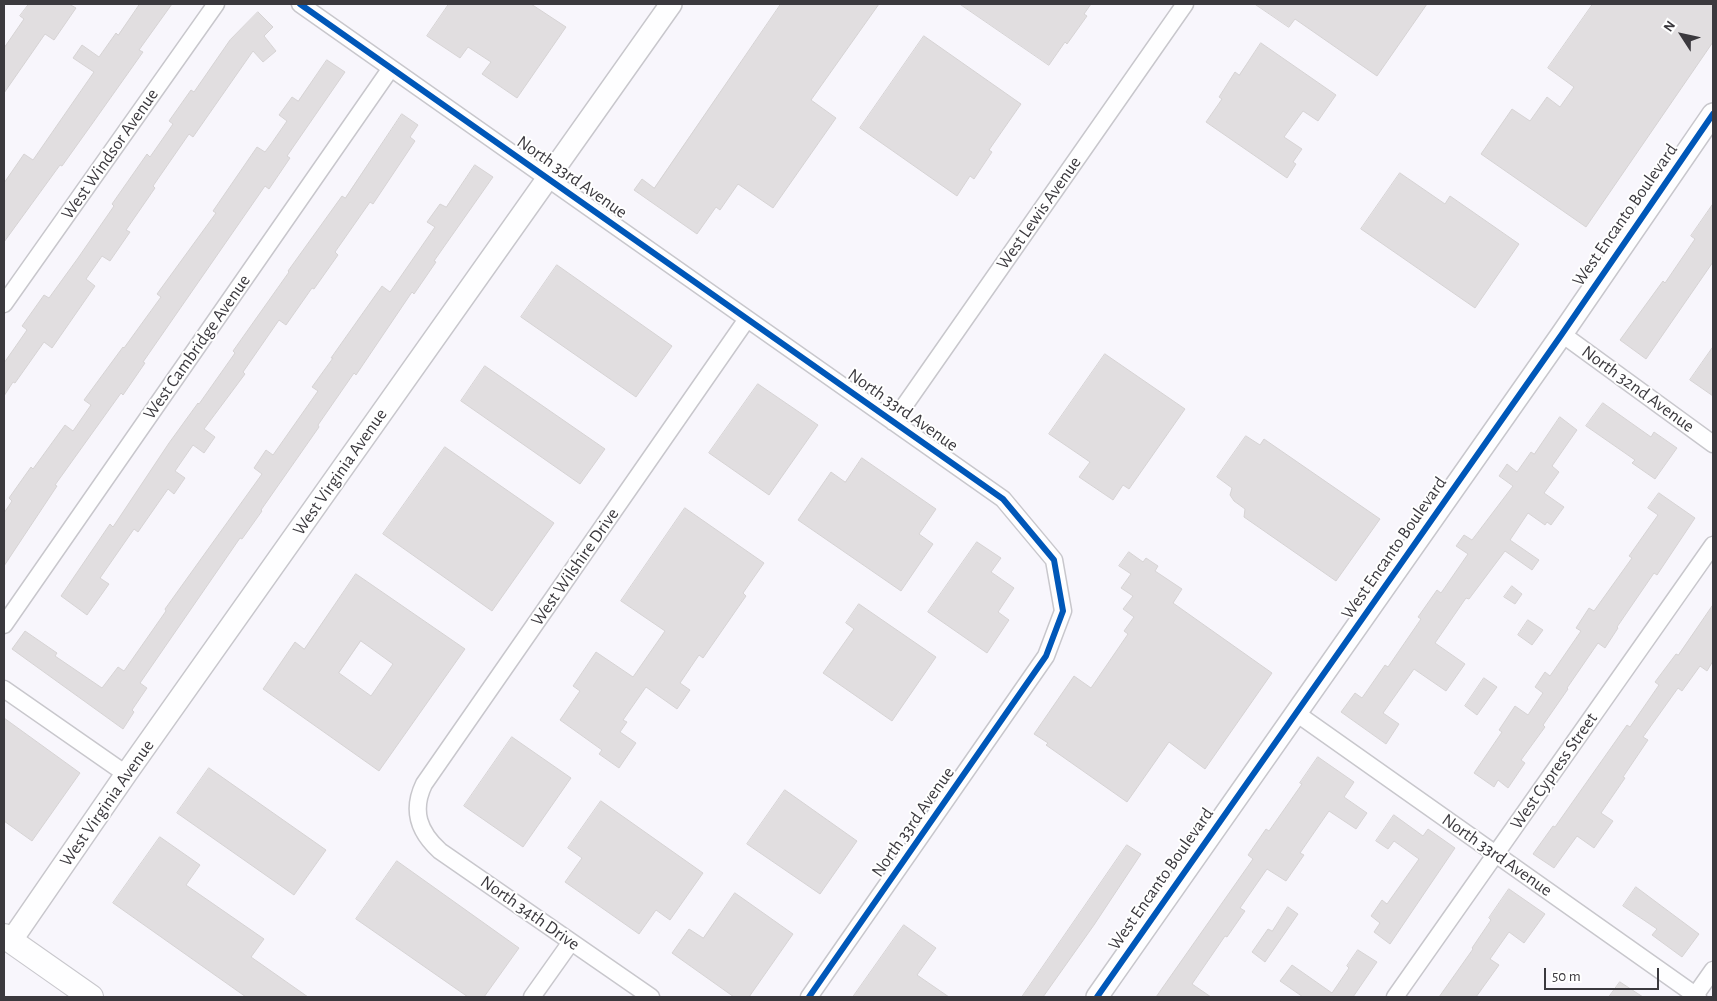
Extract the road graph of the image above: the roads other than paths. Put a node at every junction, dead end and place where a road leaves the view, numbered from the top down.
1 (216, 4) edge
2 (300, 4) edge
3 (671, 4) edge
4 (1185, 4) edge
5 (391, 68) junction
6 (1713, 114) edge
7 (548, 178) junction
8 (4, 304) edge
9 (747, 319) junction
10 (1562, 334) junction
11 (893, 422) junction
12 (1713, 444) edge
13 (1713, 545) edge
14 (4, 625) edge
15 (4, 689) edge
16 (1296, 712) junction
17 (126, 774) junction
18 (419, 820) joint
19 (1496, 854) junction
20 (7, 938) edge
21 (571, 942) junction
22 (1713, 970) edge
23 (91, 997) edge
24 (532, 997) edge
25 (650, 997) edge
26 (809, 997) edge
27 (1097, 997) edge
28 (1395, 997) edge
29 (1696, 997) edge

1 - 8 street, West Windsor Avenue
2 - 5 street, North 33rd Avenue
3 - 7 street, West Virginia Avenue
4 - 11 street, West Lewis Avenue
5 - 7 street, North 33rd Avenue
5 - 14 street, West Cambridge Avenue
6 - 10 street, West Encanto Boulevard
7 - 9 street, North 33rd Avenue
7 - 17 street, West Virginia Avenue
9 - 11 street, North 33rd Avenue
9 - 18 street, West Wilshire Drive
10 - 12 street, North 32nd Avenue
10 - 16 street, West Encanto Boulevard
11 - 26 street, North 33rd Avenue
13 - 19 street, West Cypress Street
15 - 17 street
16 - 19 street, North 33rd Avenue
16 - 27 street, West Encanto Boulevard
17 - 20 street, West Virginia Avenue
18 - 21 street, North 34th Drive
19 - 28 street, West Cypress Street
19 - 29 street, North 33rd Avenue
20 - 23 main road
21 - 24 street
21 - 25 street, North 34th Drive
22 - 29 street

